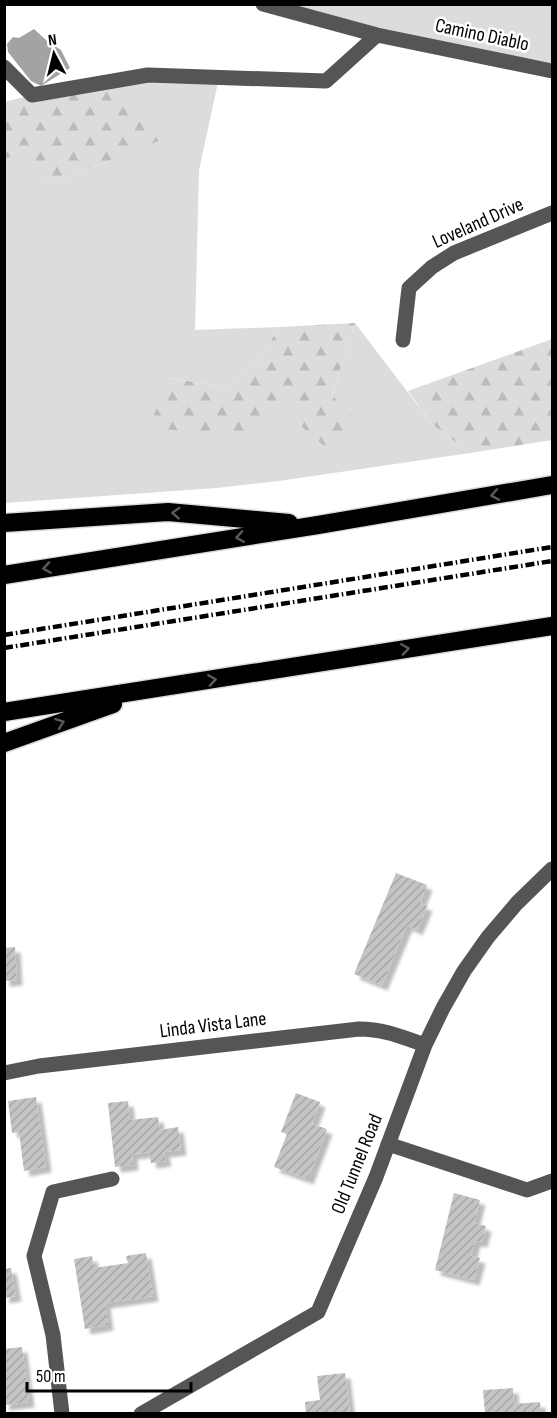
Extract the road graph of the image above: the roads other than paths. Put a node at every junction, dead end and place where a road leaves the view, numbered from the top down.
1 (263, 4) edge
2 (378, 35) junction
3 (4, 67) edge
4 (552, 71) edge
5 (552, 213) edge
6 (402, 340) dead end
7 (552, 485) edge
8 (4, 523) edge
9 (318, 525) junction
10 (4, 575) edge
11 (552, 626) edge
12 (154, 689) junction
13 (4, 712) edge
14 (4, 742) edge
15 (552, 869) edge
16 (425, 1045) junction
17 (4, 1073) edge
18 (388, 1144) junction
19 (112, 1179) dead end
20 (552, 1181) edge
21 (62, 1413) edge
22 (141, 1413) edge

1 - 2 street, Camino Diablo
2 - 3 street
2 - 4 street, Camino Diablo
5 - 6 street, Loveland Drive
7 -> 9 highway
9 -> 8 highway
9 -> 10 highway
12 -> 11 highway
12 - 13 highway
14 -> 12 highway
15 - 16 street, Old Tunnel Road
16 - 17 street, Linda Vista Lane
16 - 18 street, Old Tunnel Road
18 - 20 street
18 - 22 street, Old Tunnel Road
19 - 21 street

